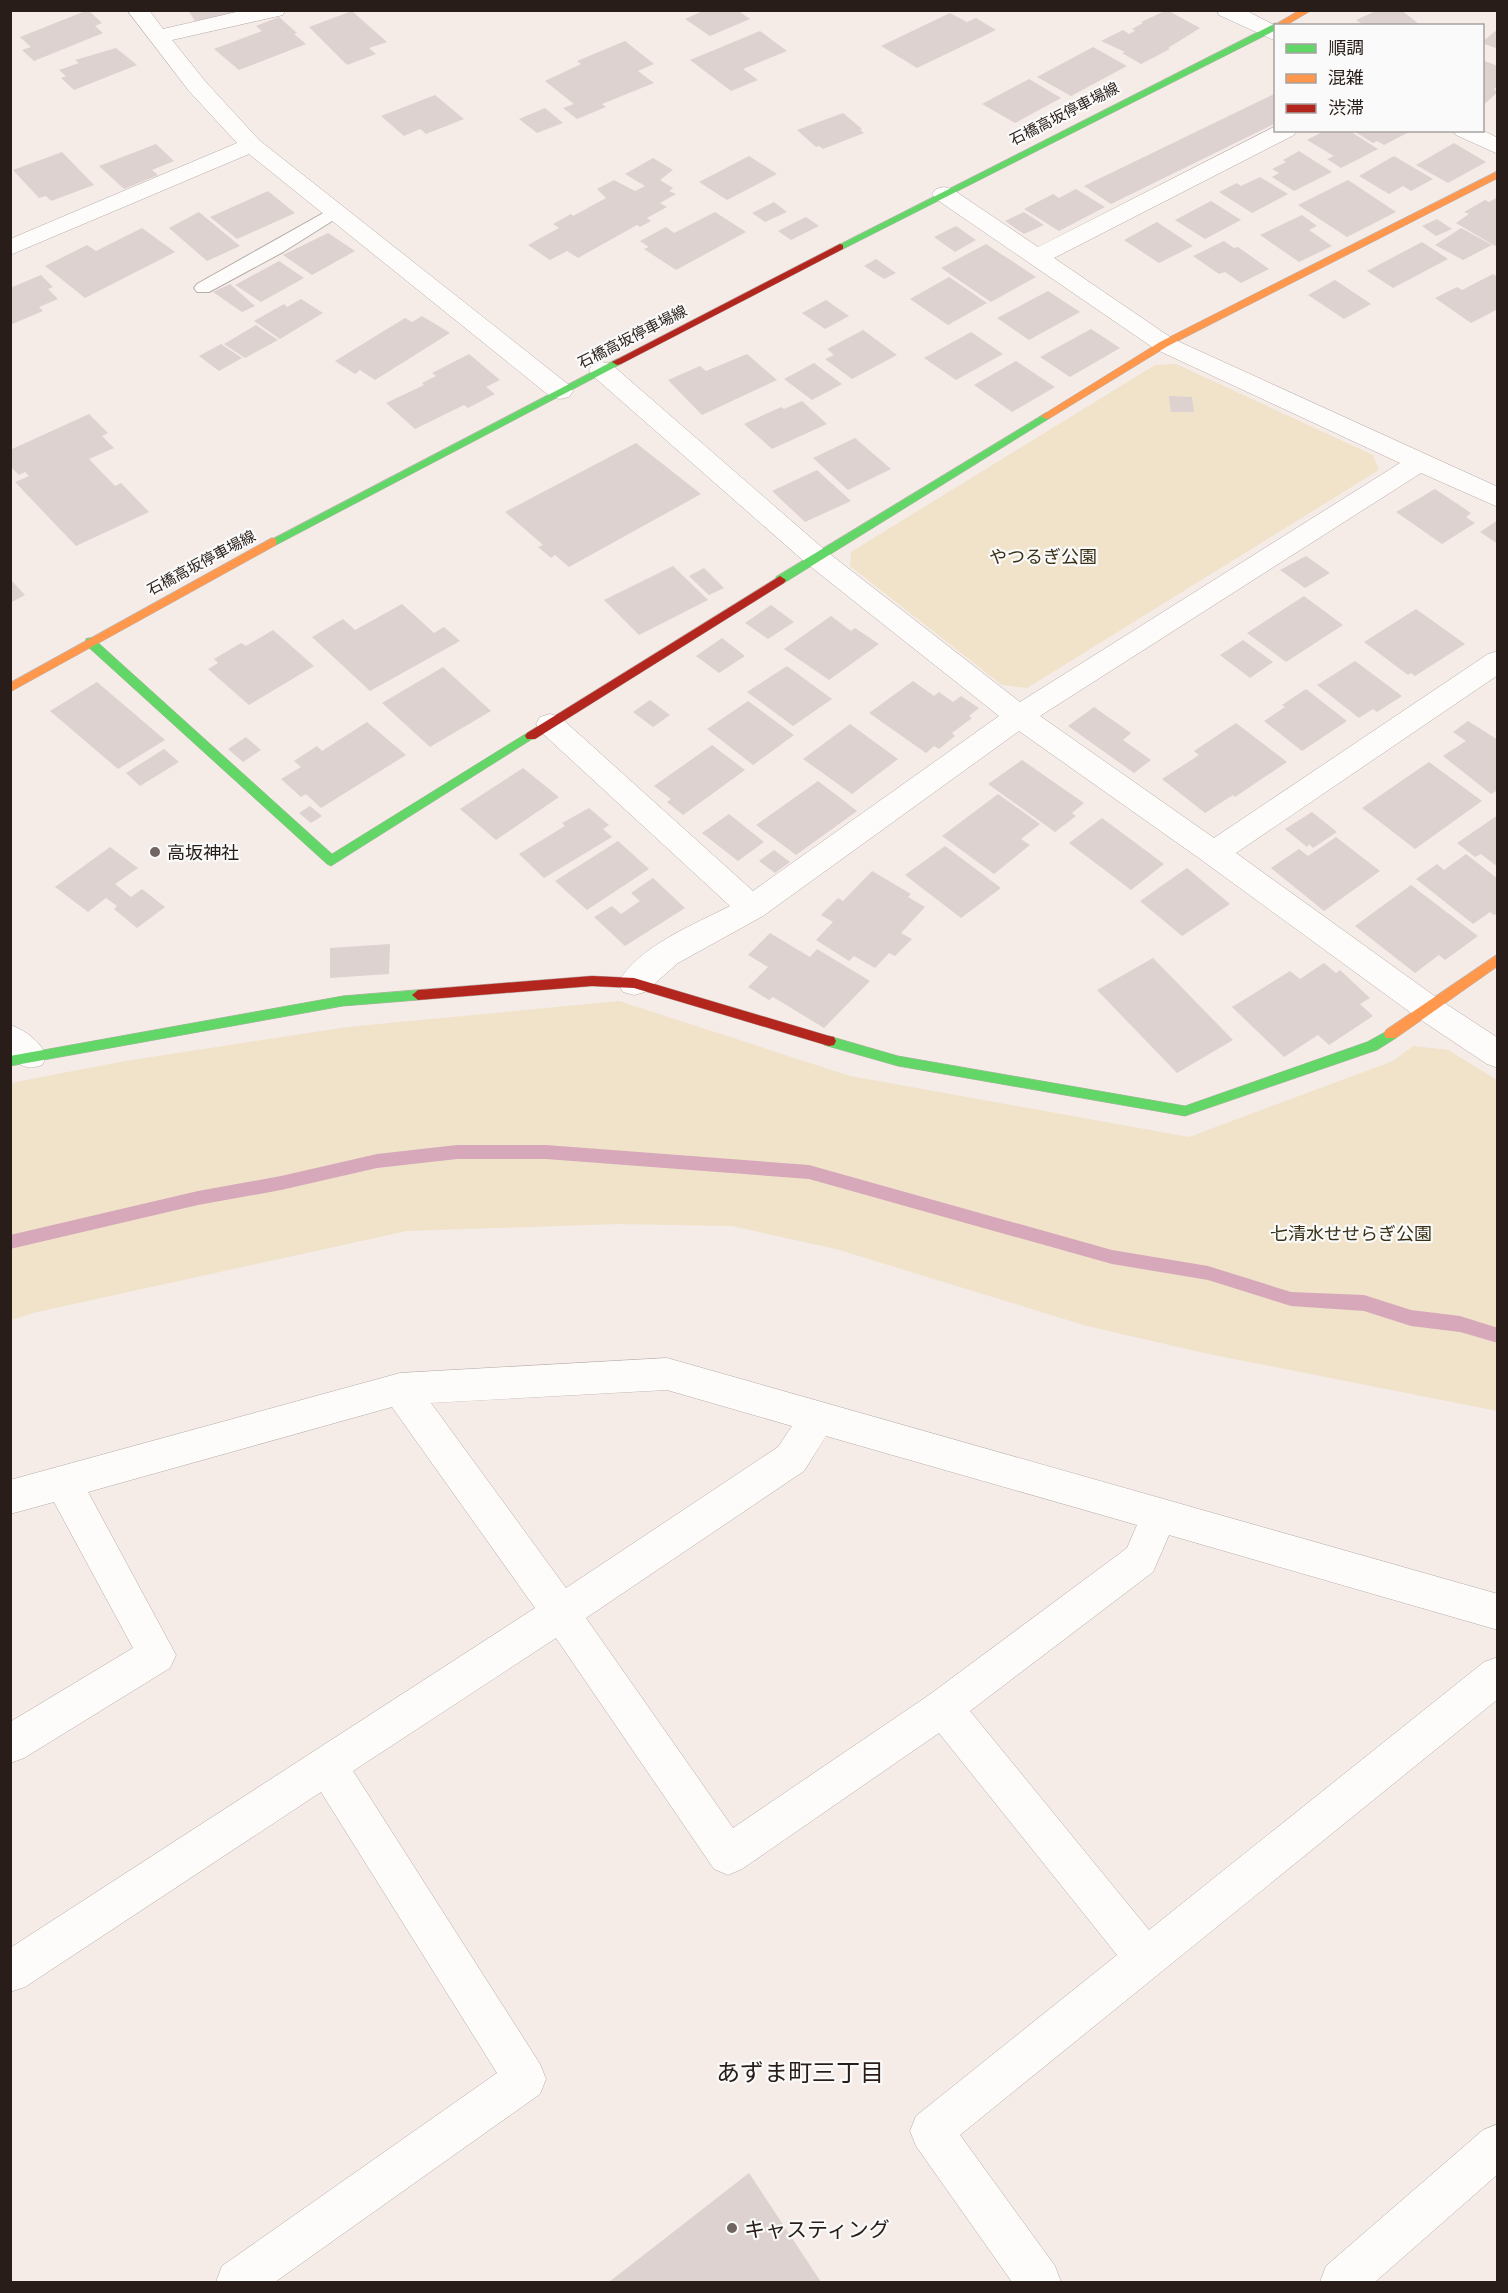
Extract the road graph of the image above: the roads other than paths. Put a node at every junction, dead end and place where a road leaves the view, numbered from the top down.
1 (137, 10) edge
2 (275, 10) edge
3 (1227, 10) edge
4 (1308, 10) edge
5 (1283, 24) edge
6 (1274, 29) edge
7 (157, 37) junction
8 (1282, 132) edge
9 (1468, 132) edge
10 (251, 145) junction
11 (1497, 147) edge
12 (1497, 174) edge
13 (944, 194) junction
14 (334, 212) junction
15 (10, 248) edge
16 (1037, 257) junction
17 (203, 288) dead end
18 (1164, 344) junction
19 (602, 370) junction
20 (560, 391) junction
21 (1420, 462) junction
22 (1497, 498) edge
23 (816, 557) junction
24 (90, 642) junction
25 (1497, 661) edge
26 (10, 688) edge
27 (1019, 716) junction
28 (550, 724) junction
29 (1214, 853) junction
30 (752, 908) junction
31 (1497, 959) edge
32 (634, 984) junction
33 (1429, 1010) junction
34 (17, 1052) edge
35 (1497, 1055) edge
36 (400, 1389) junction
37 (817, 1418) junction
38 (62, 1481) junction
39 (10, 1497) edge
40 (1160, 1514) junction
41 (1497, 1612) edge
42 (561, 1613) junction
43 (1497, 1675) edge
44 (943, 1708) junction
45 (10, 1744) edge
46 (327, 1766) junction
47 (1146, 1958) junction
48 (10, 1972) edge
49 (1497, 2145) edge
50 (238, 2283) edge
51 (1039, 2283) edge
52 (1342, 2283) edge

1 - 7 street
2 - 7 street
3 - 6 street
4 - 5 street, 石橋高坂停車場線
6 - 13 street, 石橋高坂停車場線
7 - 10 street
8 - 16 street
9 - 11 street
10 - 14 street
10 - 15 street
12 - 18 street
13 - 16 street
13 - 19 street, 石橋高坂停車場線
14 - 17 lane
14 - 20 street
16 - 18 street
18 - 21 street
18 - 23 street
19 - 20 street, 石橋高坂停車場線
19 - 23 street
20 - 24 street, 石橋高坂停車場線
21 - 22 street
21 - 27 street
23 - 27 street
23 - 28 street
24 - 26 street, 石橋高坂停車場線
24 - 28 street
25 - 29 street
27 - 29 street
27 - 30 street
28 - 30 street
29 - 33 street
30 - 32 street
31 - 33 street
32 - 33 street
32 - 34 street
33 - 35 street
36 - 37 street
36 - 38 street
36 - 42 street
37 - 40 street
37 - 42 street
38 - 39 street
38 - 45 street
40 - 41 street
40 - 44 street
42 - 44 street
42 - 46 street
43 - 47 street
44 - 47 street
46 - 48 street
46 - 50 street
47 - 51 street
49 - 52 street

